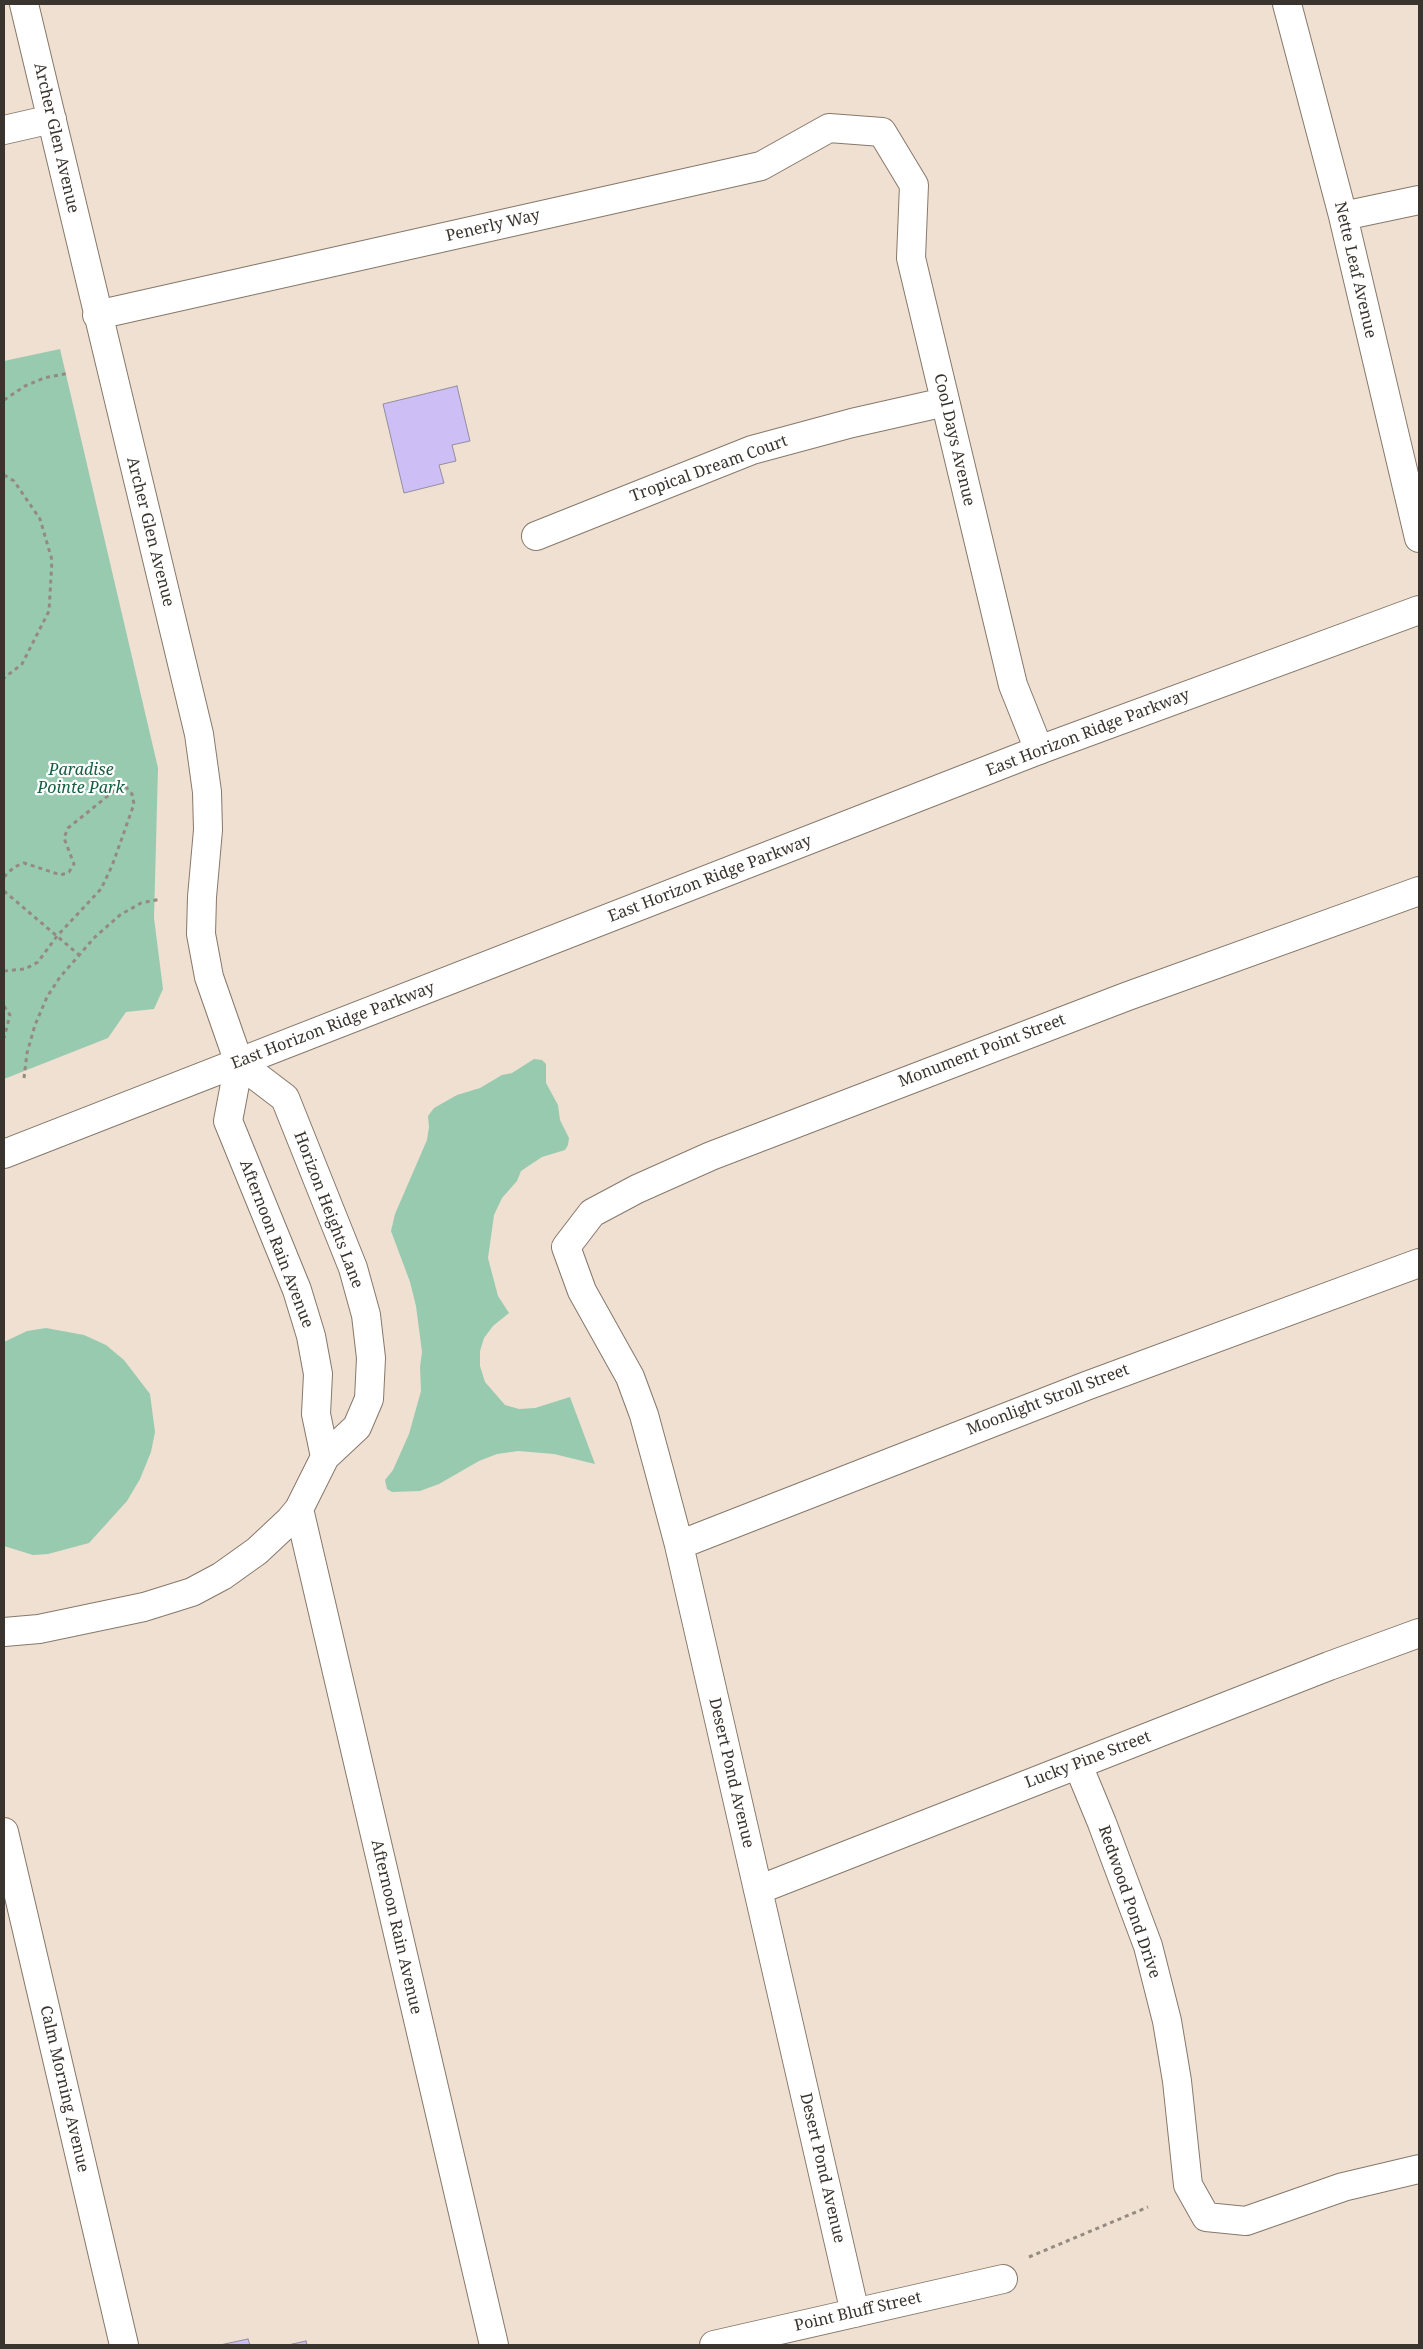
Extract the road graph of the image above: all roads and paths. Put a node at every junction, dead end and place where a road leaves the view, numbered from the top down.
1 (24, 4) edge
2 (1286, 4) edge
3 (52, 119) junction
4 (4, 130) edge
5 (882, 132) joint
6 (1419, 200) edge
7 (1343, 216) junction
8 (97, 315) junction
9 (69, 373) dead end
10 (4, 400) edge
11 (945, 402) junction
12 (4, 475) edge
13 (536, 536) dead end
14 (1419, 538) edge
15 (1419, 610) edge
16 (4, 678) edge
17 (1039, 750) junction
18 (4, 877) edge
19 (1419, 891) edge
20 (5, 893) edge
21 (161, 899) dead end
22 (57, 936) junction
23 (78, 954) junction
24 (4, 971) edge
25 (4, 1006) edge
26 (4, 1038) edge
27 (239, 1063) junction
28 (24, 1078) dead end
29 (4, 1154) edge
30 (566, 1248) joint
31 (1419, 1262) edge
32 (325, 1457) junction
33 (299, 1509) junction
34 (678, 1545) junction
35 (4, 1632) edge
36 (1419, 1633) edge
37 (1078, 1765) junction
38 (4, 1832) edge
39 (758, 1890) junction
40 (1419, 2169) edge
41 (1148, 2207) dead end
42 (1023, 2260) dead end
43 (1003, 2279) dead end
44 (854, 2313) junction
45 (124, 2345) edge
46 (494, 2345) edge
47 (714, 2345) edge

1 - 3 street, Archer Glen Avenue
2 - 7 street, Nette Leaf Avenue
3 - 4 street
3 - 8 street, Archer Glen Avenue
5 - 8 street, Penerly Way
5 - 11 street, Cool Days Avenue
6 - 7 street
7 - 14 street, Nette Leaf Avenue
8 - 27 street, Archer Glen Avenue
9 - 10 path
11 - 13 street, Tropical Dream Court
11 - 17 street, Cool Days Avenue
12 - 16 path
15 - 17 street, East Horizon Ridge Parkway
17 - 27 street, East Horizon Ridge Parkway
18 - 22 path
19 - 30 street, Monument Point Street
20 - 22 path
21 - 23 path
22 - 23 path
22 - 24 path
23 - 28 path
25 - 26 path
27 - 29 street, East Horizon Ridge Parkway
27 - 32 street, Afternoon Rain Avenue
27 - 32 street, Horizon Heights Lane
30 - 34 street, Desert Pond Avenue
31 - 34 street, Moonlight Stroll Street
32 - 33 street, Horizon Heights Lane
33 - 35 street, Horizon Heights Lane
33 - 46 street, Afternoon Rain Avenue
34 - 39 street, Desert Pond Avenue
36 - 37 street, Lucky Pine Street
37 - 39 street, Lucky Pine Street
37 - 40 street, Redwood Pond Drive
38 - 45 street, Calm Morning Avenue
39 - 44 street, Desert Pond Avenue
41 - 42 path
43 - 44 street, Point Bluff Street
44 - 47 street, Point Bluff Street

